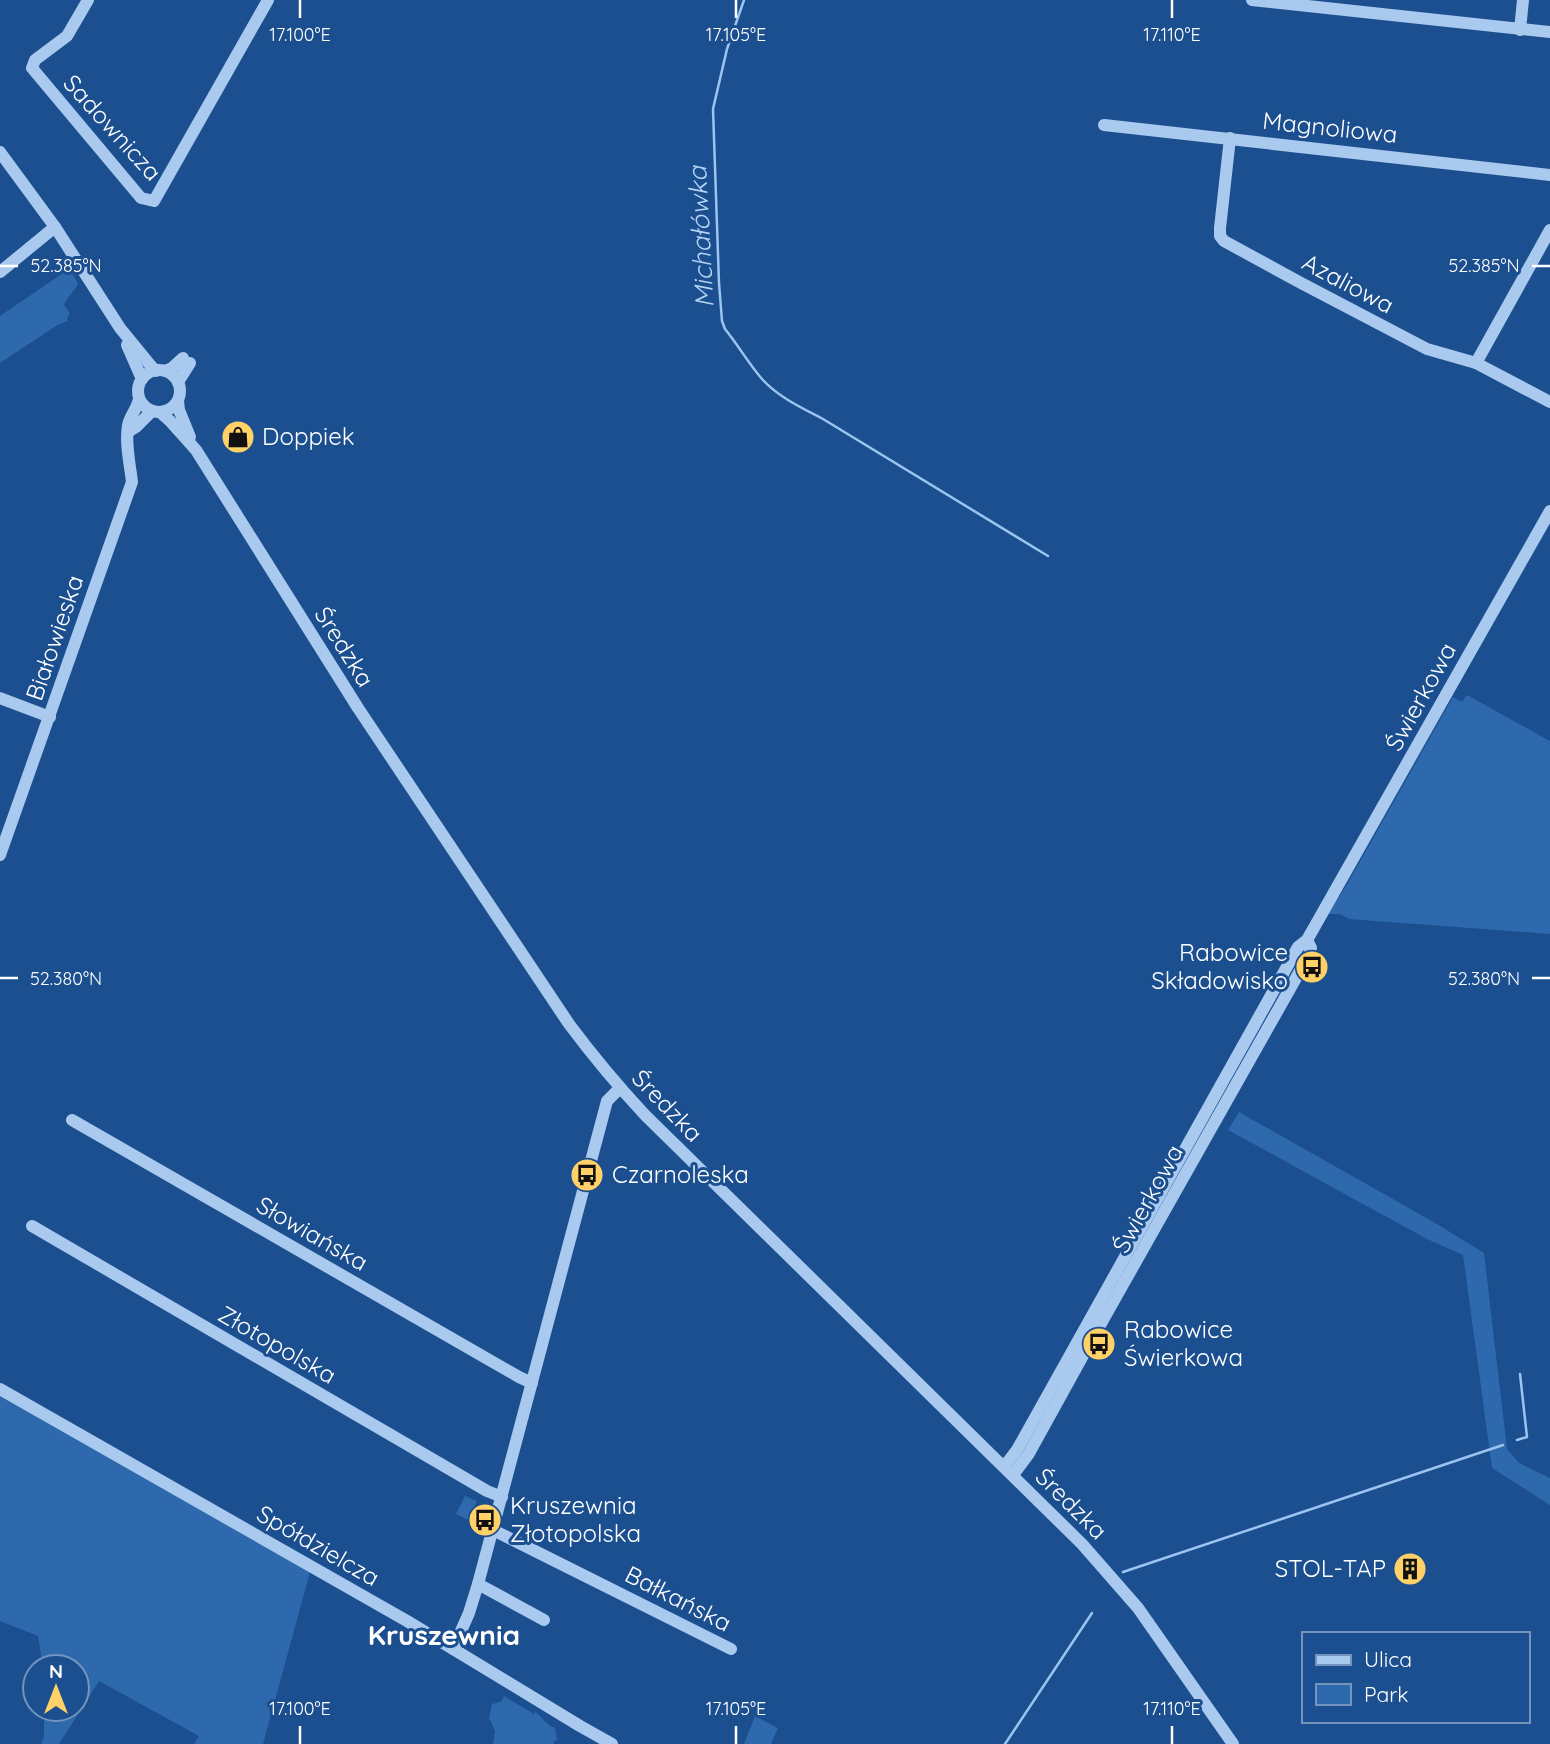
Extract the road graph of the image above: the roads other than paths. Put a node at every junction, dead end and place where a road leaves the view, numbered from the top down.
1 (88, 0) edge
2 (268, 0) edge
3 (1252, 0) edge
4 (1523, 0) edge
5 (1520, 30) junction
6 (1550, 33) edge
7 (1104, 125) dead end
8 (1230, 138) junction
9 (0, 152) edge
10 (1550, 175) edge
11 (55, 227) junction
12 (1550, 230) edge
13 (3, 264) edge
14 (120, 328) junction
15 (1476, 363) junction
16 (161, 371) junction
17 (142, 379) junction
18 (178, 382) junction
19 (139, 399) junction
20 (178, 401) junction
21 (1550, 402) edge
22 (156, 412) junction
23 (128, 432) junction
24 (196, 450) junction
25 (1550, 512) edge
26 (0, 698) edge
27 (50, 718) junction
28 (0, 855) edge
29 (620, 1088) junction
30 (72, 1120) dead end
31 (32, 1226) dead end
32 (533, 1383) junction
33 (0, 1389) edge
34 (1008, 1471) junction
35 (502, 1497) junction
36 (493, 1530) junction
37 (478, 1584) junction
38 (544, 1620) dead end
39 (453, 1648) junction
40 (731, 1649) dead end
41 (612, 1744) edge
42 (1233, 1744) edge

1 - 2 street, Sadownicza
3 - 5 street
4 - 5 street
5 - 6 street
7 - 8 street, Magnoliowa
8 - 10 street, Magnoliowa
8 - 15 street, Azaliowa
9 - 11 street
11 - 13 street
11 - 14 street
12 - 15 street
14 - 16 street
14 - 17 street
15 - 21 street, Azaliowa
16 - 17 street
16 - 18 street
16 - 18 street
17 - 19 street
18 - 20 street
19 - 22 street
19 - 23 street, Białowieska
20 - 22 street
20 - 24 street, Średzka
22 - 23 street
22 - 24 street, Średzka
23 - 27 street, Białowieska
24 - 29 street, Średzka
25 - 34 street, Świerkowa
26 - 27 street
27 - 28 street, Białowieska
29 - 32 street
29 - 34 street, Średzka
30 - 32 street, Słowiańska
31 - 35 street, Złotopolska
32 - 35 street
33 - 39 street, Spółdzielcza
34 - 42 street, Średzka
35 - 36 street
36 - 37 street
36 - 40 street, Bałkańska
37 - 38 street
37 - 39 street
39 - 41 street, Spółdzielcza

